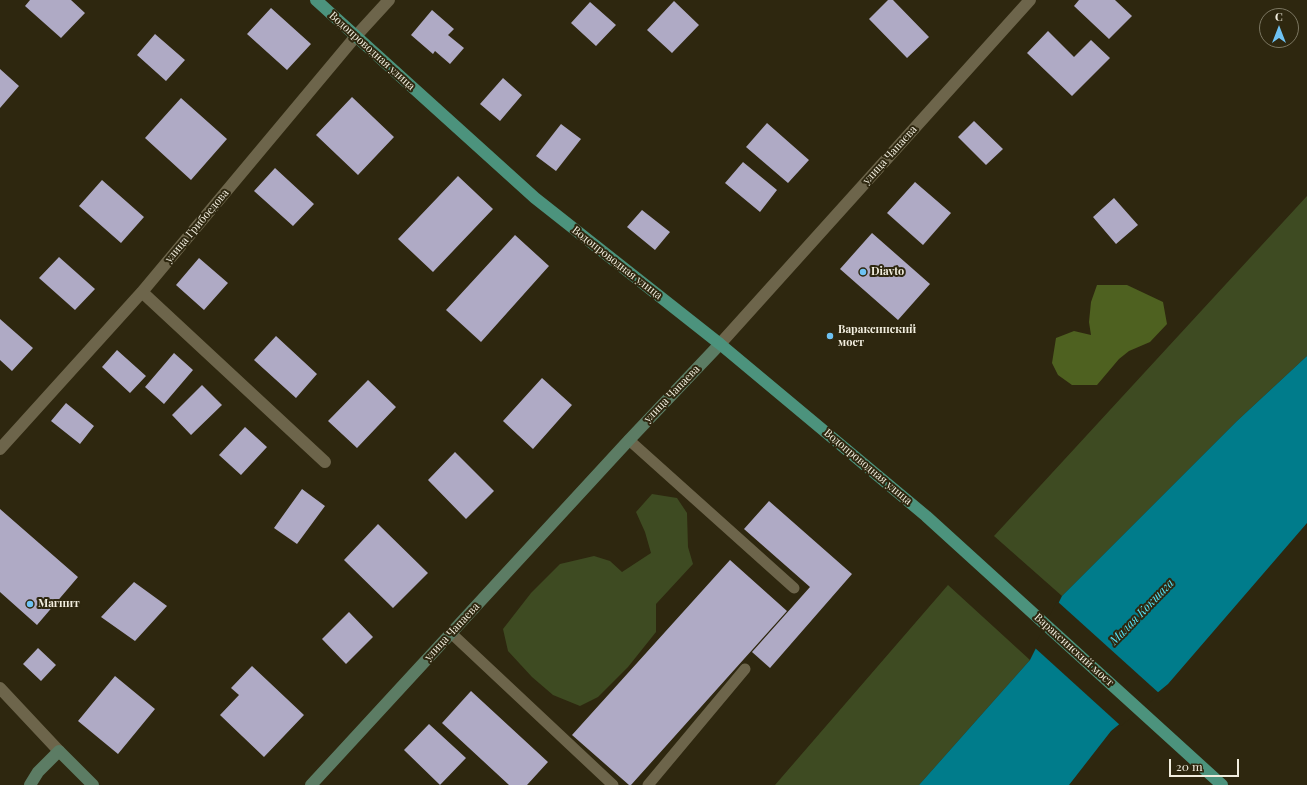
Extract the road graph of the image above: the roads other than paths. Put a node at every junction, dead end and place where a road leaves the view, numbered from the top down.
1 (316, 0) edge
2 (389, 0) edge
3 (1030, 0) edge
4 (356, 36) junction
5 (142, 292) junction
6 (720, 344) junction
7 (629, 440) junction
8 (0, 449) edge
9 (325, 462) dead end
10 (926, 516) joint
11 (794, 588) dead end
12 (452, 634) junction
13 (745, 669) dead end
14 (0, 688) edge
15 (59, 751) junction
16 (30, 785) edge
17 (93, 785) edge
18 (311, 785) edge
19 (613, 785) edge
20 (648, 785) edge
21 (1222, 785) edge

1 - 4 main road, Водопроводная улица
2 - 4 street, улица Грибоедова
3 - 6 street, улица Чапаева
4 - 5 street, улица Грибоедова
4 - 6 main road, Водопроводная улица
5 - 8 street, улица Грибоедова
5 - 9 street
6 - 7 street, улица Чапаева
6 - 10 main road, Водопроводная улица
7 - 11 lane
7 - 12 street, улица Чапаева
10 - 21 main road, Вараксинский мост
12 - 18 street, улица Чапаева
12 - 19 lane
13 - 20 lane
14 - 15 street
15 - 16 street
15 - 17 street

